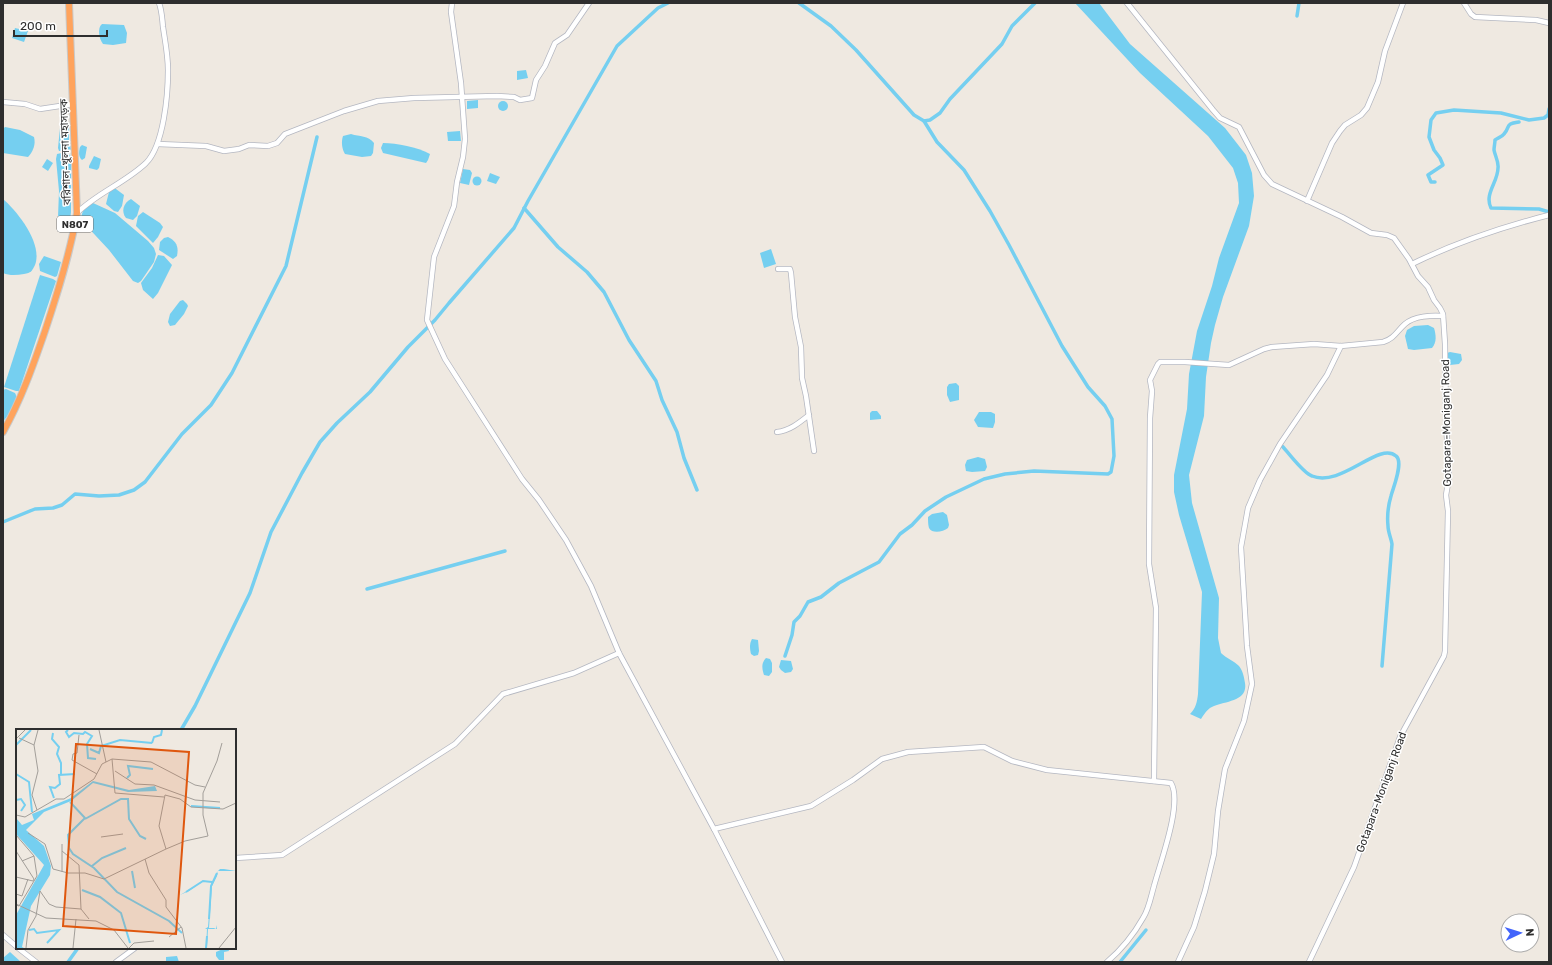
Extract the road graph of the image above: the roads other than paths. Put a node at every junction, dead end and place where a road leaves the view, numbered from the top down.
1 (69, 3) edge
2 (159, 3) edge
3 (452, 3) edge
4 (589, 3) edge
5 (1127, 3) edge
6 (1403, 3) edge
7 (1464, 3) edge
8 (1549, 23) edge
9 (462, 98) junction
10 (3, 102) edge
11 (73, 104) junction
12 (158, 144) junction
13 (1307, 201) junction
14 (77, 213) junction
15 (1549, 216) edge
16 (1412, 264) junction
17 (778, 269) dead end
18 (1443, 316) junction
19 (1341, 346) junction
20 (809, 415) junction
21 (3, 432) edge
22 (777, 432) dead end
23 (814, 452) dead end
24 (620, 653) junction
25 (1154, 781) junction
26 (714, 829) junction
27 (236, 858) edge
28 (3, 935) edge
29 (16, 946) edge
30 (19, 949) edge
31 (133, 949) edge
32 (36, 962) edge
33 (116, 962) edge
34 (782, 962) edge
35 (1107, 962) edge
36 (1178, 962) edge
37 (1309, 962) edge

1 - 11 highway, বরিশাল-খুলনা মহাসড়ক / N807
2 - 12 street
3 - 9 street
4 - 9 street
5 - 13 street, Gotapara-Moniganj Road
6 - 13 street
7 - 8 street
9 - 12 street
9 - 24 street
10 - 11 street
11 - 14 highway, বরিশাল-খুলনা মহাসড়ক / N807
12 - 14 street
13 - 16 street, Gotapara-Moniganj Road
14 - 21 highway, বরিশাল-খুলনা মহাসড়ক / N807
15 - 16 street
16 - 18 street, Gotapara-Moniganj Road
17 - 20 street
18 - 19 street
18 - 37 street, Gotapara-Moniganj Road
19 - 25 street
19 - 36 street
20 - 22 street
20 - 23 street
24 - 26 street
24 - 27 street
25 - 26 street
25 - 35 street
26 - 34 street
28 - 29 street
30 - 32 street
31 - 33 street

